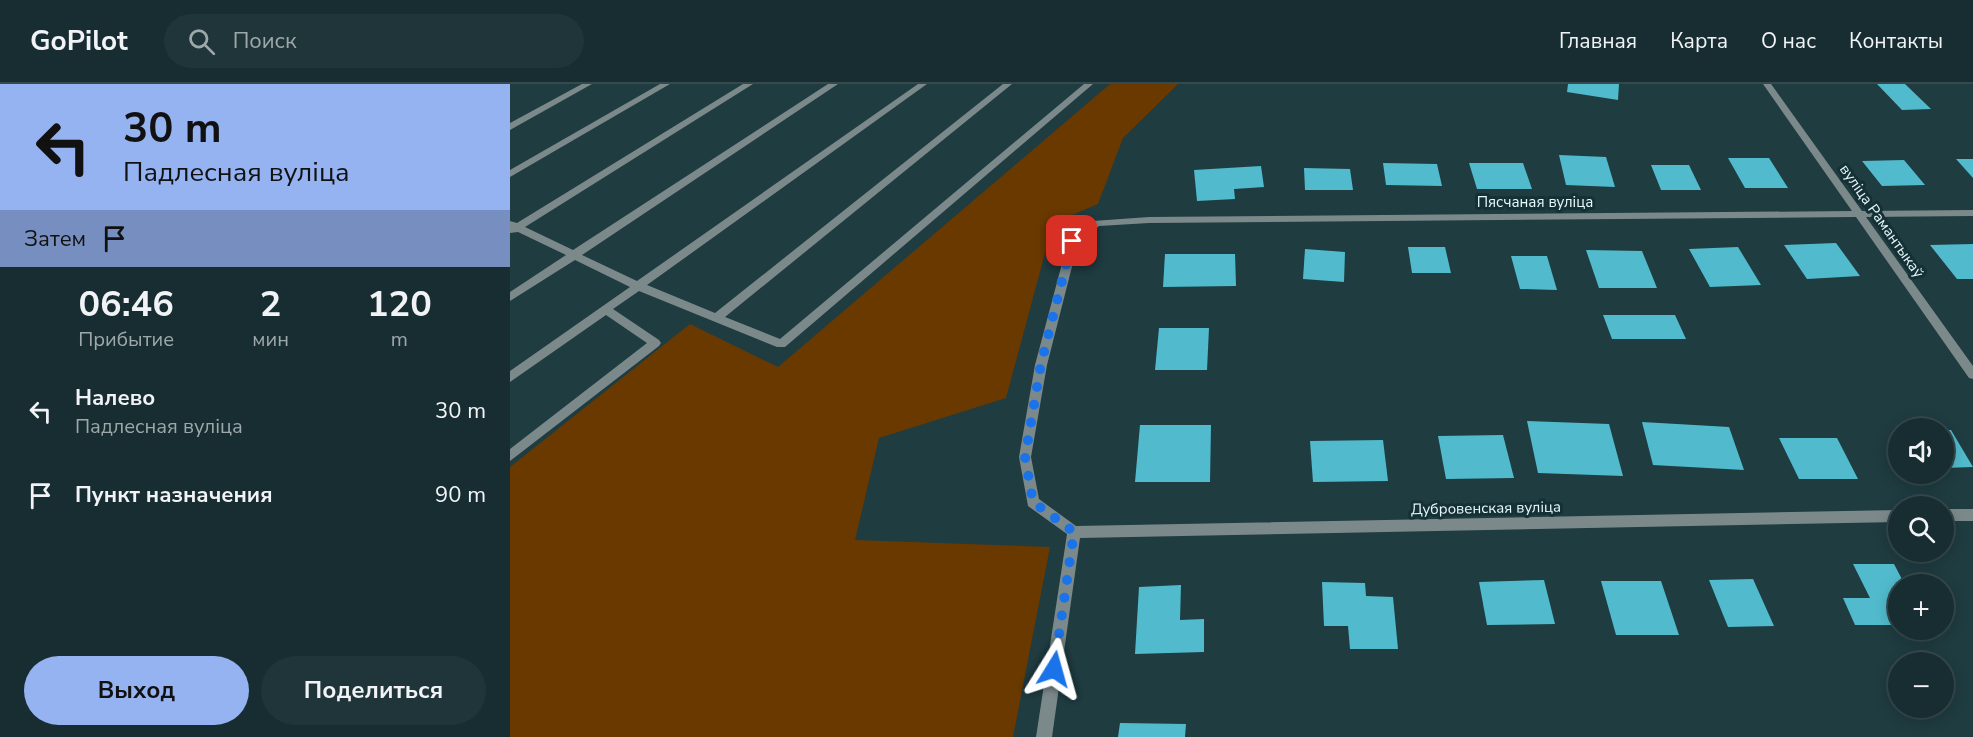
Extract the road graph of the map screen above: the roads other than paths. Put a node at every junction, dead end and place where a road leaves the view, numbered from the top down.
1 (588, 84) edge
2 (666, 84) edge
3 (749, 84) edge
4 (834, 84) edge
5 (922, 84) edge
6 (1008, 84) edge
7 (1089, 84) edge
8 (1767, 84) edge
9 (510, 127) edge
10 (510, 174) edge
11 (1973, 213) edge
12 (1859, 214) junction
13 (512, 228) edge
14 (574, 255) junction
15 (638, 286) junction
16 (510, 297) edge
17 (605, 309) junction
18 (716, 318) junction
19 (1973, 375) edge
20 (510, 377) edge
21 (510, 456) edge
22 (1973, 514) edge
23 (1954, 515) edge
24 (1888, 516) edge
25 (1074, 532) junction
26 (1044, 737) edge

1 - 9 street
2 - 10 street
3 - 13 street
4 - 14 street
5 - 15 street
6 - 18 street
7 - 18 street
8 - 12 street, вуліца Рамантыкаў
11 - 12 street, Пясчаная вуліца
12 - 19 street, вуліца Рамантыкаў
12 - 25 street, Пясчаная вуліца
13 - 14 street
14 - 15 street
14 - 16 street
15 - 17 street
15 - 18 street
17 - 20 street
17 - 21 street
22 - 23 street
24 - 25 street, Дубровенская вуліца
25 - 26 street

